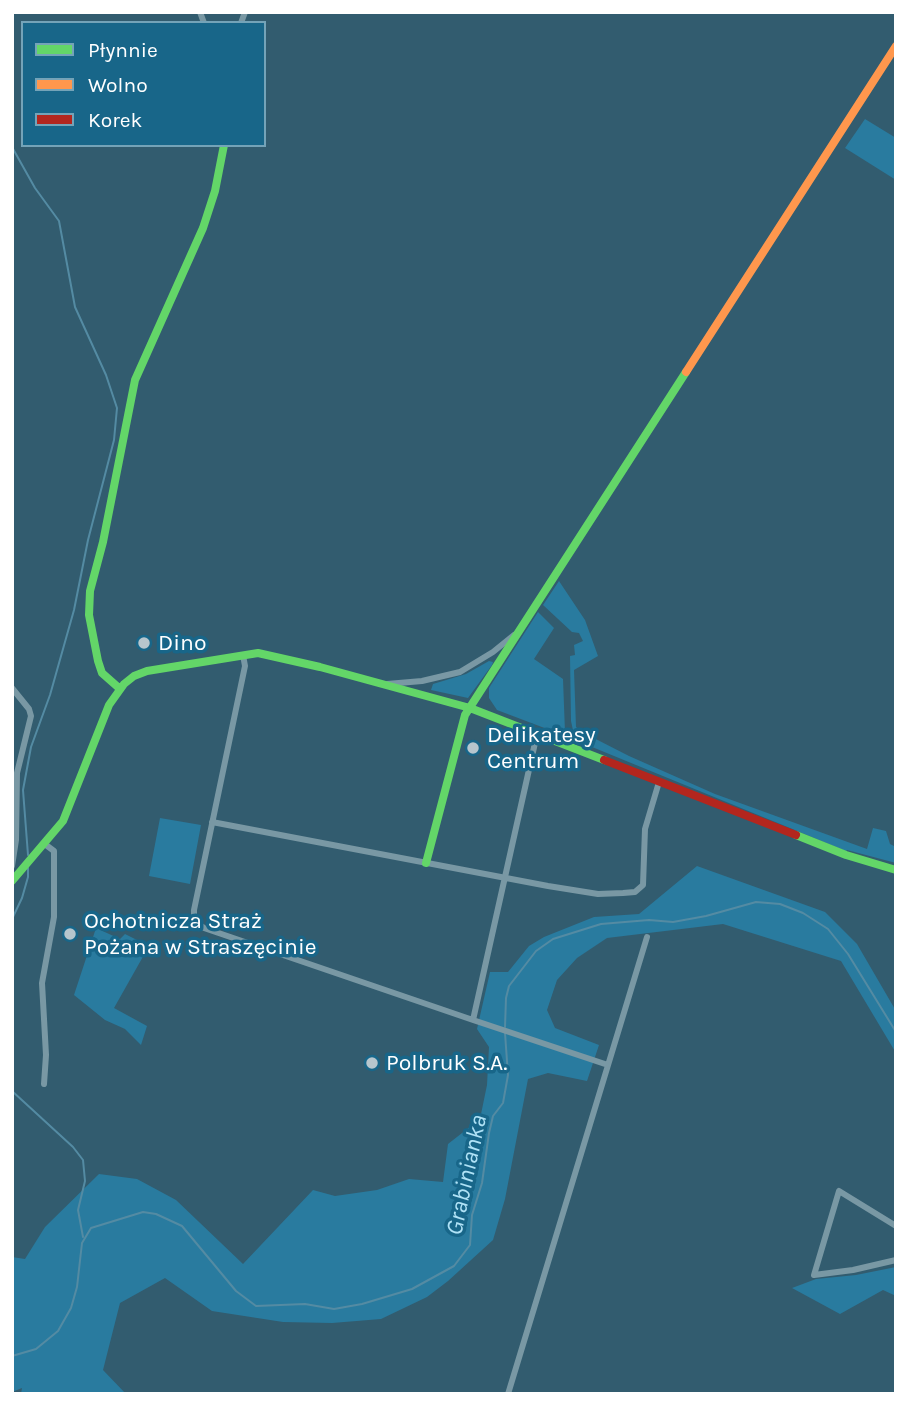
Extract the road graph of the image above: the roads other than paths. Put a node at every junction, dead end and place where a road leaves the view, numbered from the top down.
1 (896, 46) edge
2 (224, 147) edge
3 (518, 632) junction
4 (243, 655) junction
5 (385, 684) junction
6 (12, 688) edge
7 (119, 688) junction
8 (470, 708) junction
9 (537, 734) junction
10 (659, 782) junction
11 (212, 822) junction
12 (44, 846) junction
13 (426, 863) junction
14 (12, 866) edge
15 (896, 870) edge
16 (16, 876) edge
17 (505, 877) junction
18 (647, 937) dead end
19 (473, 1020) junction
20 (608, 1065) junction
21 (44, 1084) dead end
22 (896, 1226) edge
23 (896, 1261) edge
24 (508, 1394) edge

1 - 3 street
2 - 7 street
3 - 5 street
3 - 8 street
4 - 5 street
4 - 7 street
4 - 11 street
5 - 8 street
6 - 14 street
7 - 12 street
8 - 9 street
8 - 13 street
9 - 10 street
9 - 17 street
10 - 15 street
10 - 17 street
11 - 13 street
11 - 19 street
12 - 16 street
12 - 21 street
13 - 17 street
17 - 19 street
18 - 20 street
19 - 20 street
20 - 24 street
22 - 23 street

